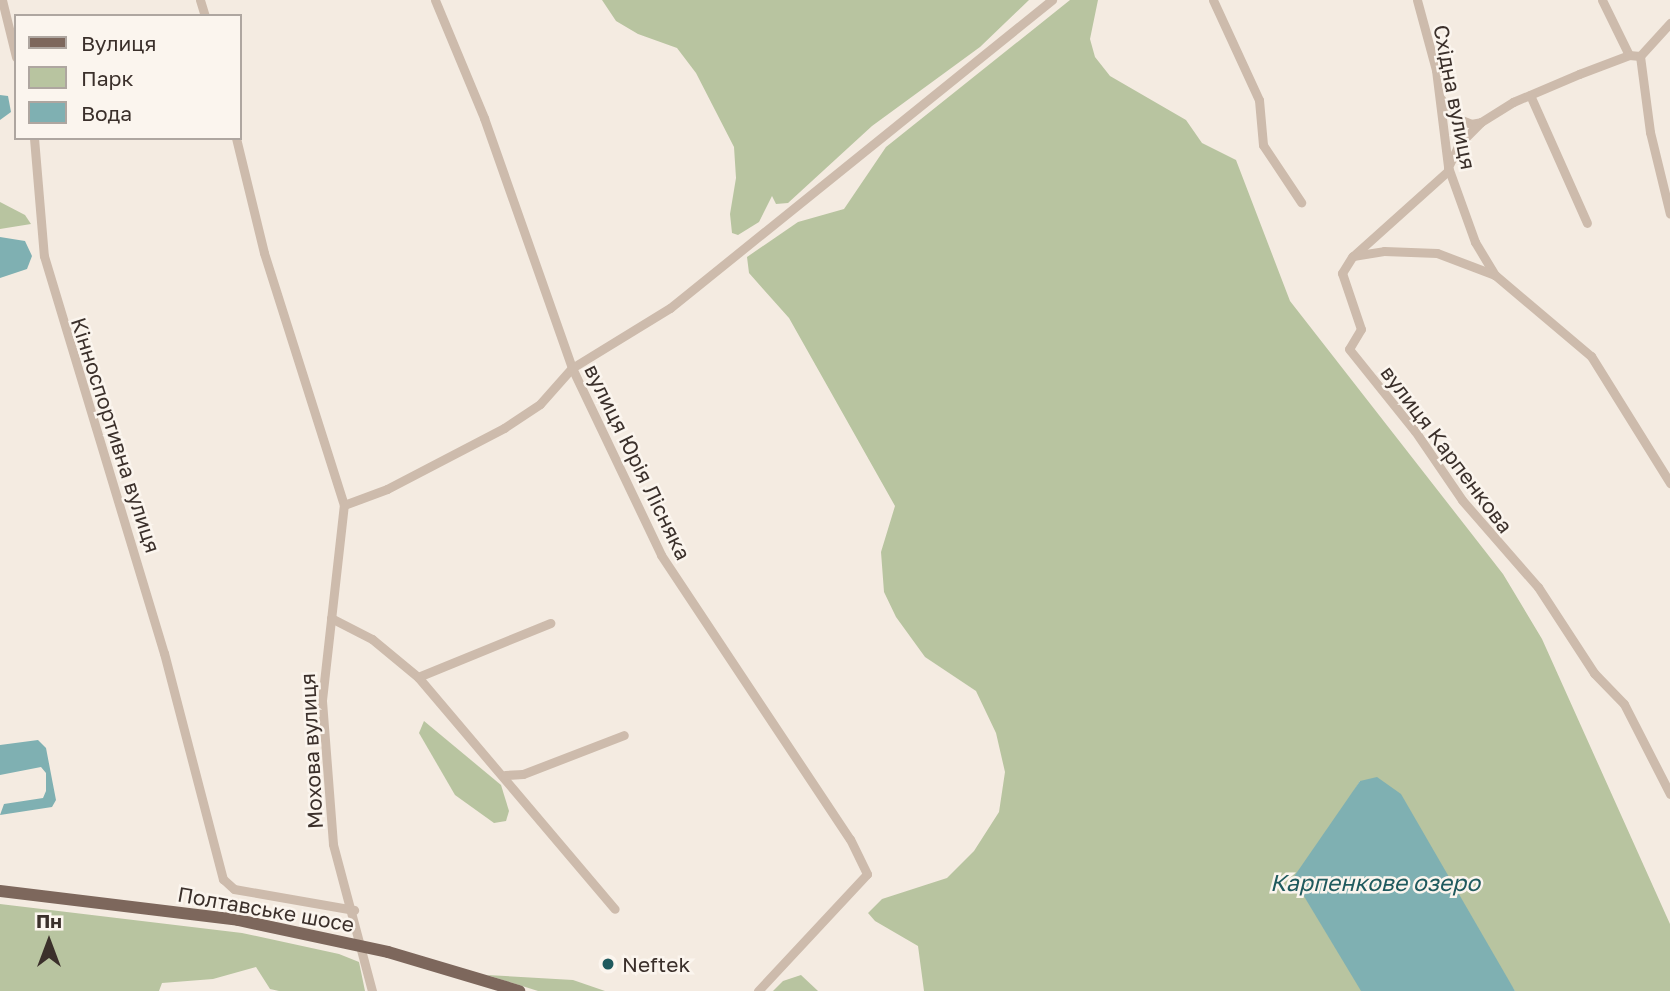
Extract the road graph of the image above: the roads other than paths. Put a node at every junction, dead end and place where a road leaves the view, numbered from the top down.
1 (2, 0) edge
2 (436, 0) edge
3 (1052, 0) edge
4 (1213, 0) edge
5 (1417, 0) edge
6 (1602, 0) edge
7 (1670, 23) edge
8 (14, 49) edge
9 (1629, 55) junction
10 (1640, 56) junction
11 (1530, 95) junction
12 (1440, 97) junction
13 (1481, 122) junction
14 (34, 140) edge
15 (236, 140) edge
16 (1448, 168) junction
17 (1301, 202) dead end
18 (1670, 214) edge
19 (1587, 223) dead end
20 (1352, 257) junction
21 (1495, 275) junction
22 (572, 368) junction
23 (1670, 483) edge
24 (344, 505) junction
25 (331, 618) junction
26 (550, 623) dead end
27 (418, 677) junction
28 (624, 735) dead end
29 (505, 775) junction
30 (1670, 794) edge
31 (0, 891) edge
32 (615, 909) dead end
33 (354, 910) junction
34 (361, 946) junction
35 (372, 991) edge
36 (519, 991) edge
37 (758, 991) edge

1 - 8 street
2 - 22 street, вулиця Юрія Лісняка
3 - 22 street
4 - 17 street
5 - 12 street, Східна вулиця
6 - 9 street
7 - 10 street
9 - 10 street
9 - 11 street
10 - 18 street
11 - 13 street
11 - 19 street
12 - 13 street
12 - 16 street, Східна вулиця
13 - 16 street
14 - 33 street, Кінноспортивна вулиця
15 - 24 street, Мохова вулиця
16 - 20 street
16 - 21 street, Східна вулиця
20 - 21 street
20 - 30 street, вулиця Карпенкова
21 - 23 street
22 - 24 street
22 - 37 street, вулиця Юрія Лісняка
24 - 25 street, Мохова вулиця
25 - 27 street
25 - 33 street, Мохова вулиця
26 - 27 street
27 - 29 street
28 - 29 street
29 - 32 street
31 - 34 main road, Полтавське шосе
33 - 34 street, Мохова вулиця
34 - 35 street, Мохова вулиця
34 - 36 main road, Полтавське шосе

